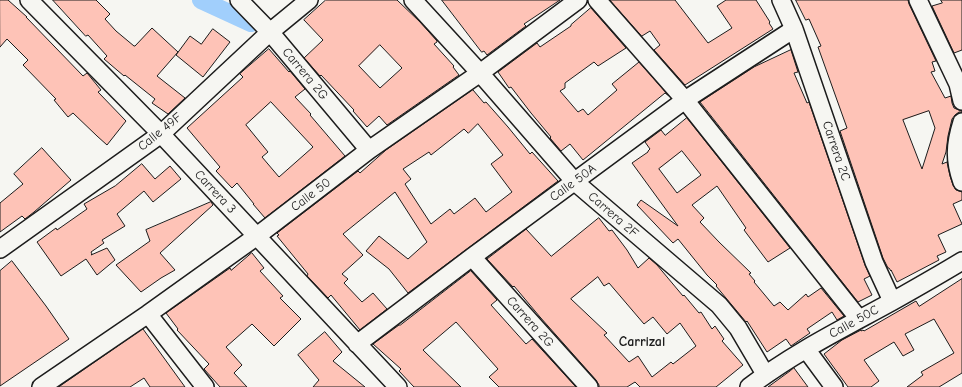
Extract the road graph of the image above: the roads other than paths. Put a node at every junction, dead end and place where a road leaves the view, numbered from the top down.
1 (29, 0) edge
2 (239, 0) edge
3 (309, 0) edge
4 (413, 0) edge
5 (597, 0) edge
6 (781, 0) edge
7 (918, 0) edge
8 (571, 2) edge
9 (794, 29) junction
10 (270, 32) junction
11 (480, 74) junction
12 (685, 100) junction
13 (962, 101) edge
14 (962, 122) edge
15 (161, 134) junction
16 (960, 137) edge
17 (369, 150) junction
18 (575, 182) junction
19 (962, 182) edge
20 (257, 236) junction
21 (0, 249) edge
22 (472, 257) junction
23 (962, 261) edge
24 (892, 301) junction
25 (148, 314) junction
26 (859, 319) junction
27 (357, 344) junction
28 (806, 349) junction
29 (765, 374) junction
30 (41, 387) edge
31 (205, 387) edge
32 (398, 387) edge
33 (589, 387) edge
34 (749, 387) edge
35 (834, 387) edge

1 - 15 street, Carrera 3
2 - 10 street, Carrera 2G
3 - 10 street, Calle 49F
4 - 11 street, Carrera 2F
5 - 12 street
6 - 9 street, Carrera 2C
7 - 13 street
8 - 11 street, Calle 50
9 - 12 street, Calle 50A
9 - 24 street, Carrera 2C
10 - 15 street, Calle 49F
10 - 17 street, Carrera 2G
11 - 17 street, Calle 50
11 - 18 street, Carrera 2F
12 - 18 street, Calle 50A
12 - 26 street
14 - 16 street
15 - 20 street, Carrera 3
15 - 21 street, Calle 49F
16 - 19 street
17 - 20 street, Calle 50
18 - 22 street, Calle 50A
18 - 29 street, Carrera 2F
20 - 25 street, Calle 50
20 - 27 street, Carrera 3
22 - 27 street, Calle 50A
22 - 33 street, Carrera 2G
23 - 24 street, Calle 50C
24 - 26 street, Calle 50C
25 - 30 street, Calle 50
25 - 31 street
26 - 28 street, Calle 50C
27 - 32 street, Carrera 3
28 - 29 street, Calle 50C
28 - 35 street
29 - 34 street, Calle 50C

